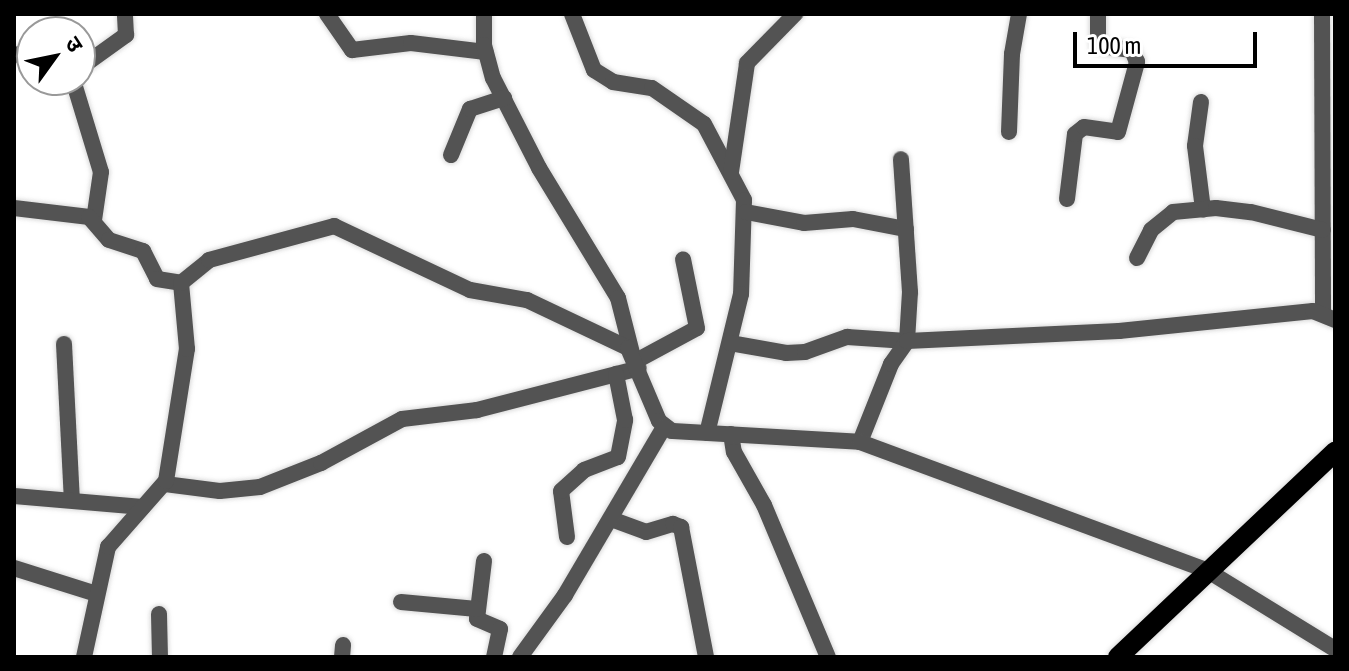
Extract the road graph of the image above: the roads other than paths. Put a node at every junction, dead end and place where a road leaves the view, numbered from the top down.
1 (125, 14) edge
2 (327, 14) edge
3 (484, 14) edge
4 (572, 14) edge
5 (795, 14) edge
6 (1019, 14) edge
7 (1098, 14) edge
8 (1322, 14) edge
9 (485, 52) junction
10 (96, 57) edge
11 (78, 96) edge
12 (504, 98) junction
13 (1201, 102) dead end
14 (1009, 132) dead end
15 (451, 155) dead end
16 (901, 159) dead end
17 (731, 172) junction
18 (1067, 199) dead end
19 (14, 208) edge
20 (1203, 209) junction
21 (746, 212) junction
22 (94, 220) junction
23 (906, 229) junction
24 (1323, 230) junction
25 (1137, 258) dead end
26 (683, 259) dead end
27 (181, 283) junction
28 (1329, 316) edge
29 (907, 341) junction
30 (730, 343) junction
31 (64, 344) dead end
32 (636, 361) junction
33 (616, 374) junction
34 (664, 427) junction
35 (707, 433) junction
36 (731, 434) junction
37 (860, 442) junction
38 (1335, 452) edge
39 (165, 484) junction
40 (14, 496) edge
41 (72, 500) junction
42 (143, 507) junction
43 (611, 519) junction
44 (567, 537) dead end
45 (484, 561) dead end
46 (14, 568) edge
47 (1208, 571) junction
48 (97, 594) junction
49 (401, 602) dead end
50 (477, 609) junction
51 (159, 614) dead end
52 (1335, 649) edge
53 (84, 657) edge
54 (160, 657) edge
55 (494, 657) edge
56 (520, 657) edge
57 (706, 657) edge
58 (828, 657) edge
59 (1118, 657) edge

1 - 10 street
2 - 9 street
3 - 9 street
4 - 17 street
5 - 17 street
6 - 14 street
7 - 18 street
8 - 24 street
9 - 12 street
11 - 22 street
12 - 15 street
12 - 32 street
13 - 20 street
16 - 23 street
17 - 21 street
19 - 22 street
20 - 24 street
20 - 25 street
21 - 23 street
21 - 30 street
22 - 27 street
23 - 29 street
24 - 28 street
26 - 32 street
27 - 32 street
27 - 39 street
28 - 29 street
29 - 30 street
29 - 37 street
30 - 35 street
31 - 41 street
32 - 33 street
32 - 34 street
33 - 39 street
33 - 44 street
34 - 35 street
34 - 43 street
35 - 36 street
36 - 37 street
36 - 58 street
37 - 47 street
38 - 47 main road
39 - 42 street
40 - 41 street
41 - 42 street
42 - 48 street
43 - 56 street
43 - 57 street
45 - 50 street
46 - 48 street
47 - 52 street
47 - 59 main road
48 - 53 street
49 - 50 street
50 - 55 street
51 - 54 street

